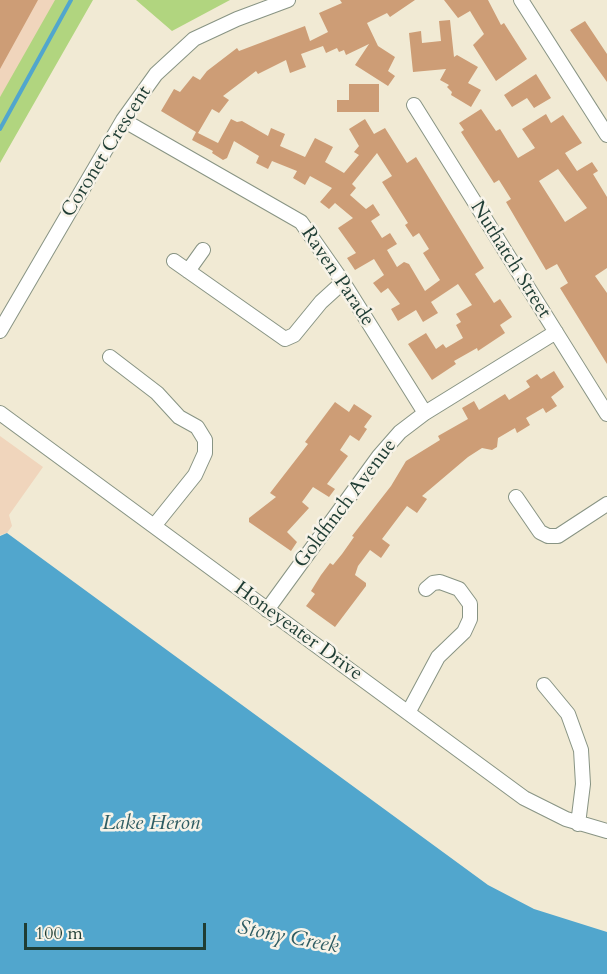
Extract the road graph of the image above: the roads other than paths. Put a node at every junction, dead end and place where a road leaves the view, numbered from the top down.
1 (288, 0) edge
2 (520, 0) edge
3 (414, 105) dead end
4 (123, 120) junction
5 (606, 129) edge
6 (203, 250) dead end
7 (174, 261) dead end
8 (188, 272) junction
9 (343, 282) junction
10 (0, 332) edge
11 (556, 332) junction
12 (110, 357) dead end
13 (0, 413) edge
14 (425, 413) junction
15 (607, 414) edge
16 (516, 497) dead end
17 (607, 504) edge
18 (154, 526) junction
19 (426, 589) dead end
20 (267, 610) junction
21 (544, 685) dead end
22 (408, 713) junction
23 (578, 824) junction
24 (607, 831) edge

1 - 4 street, Coronet Crescent
2 - 5 street
3 - 11 street, Nuthatch Street
4 - 9 street, Raven Parade
4 - 10 street, Coronet Crescent
6 - 8 street
7 - 8 street
8 - 9 street
9 - 14 street, Raven Parade
11 - 14 street, Goldfinch Avenue
11 - 15 street, Nuthatch Street
12 - 18 street
13 - 18 street, Honeyeater Drive
14 - 20 street, Goldfinch Avenue
16 - 17 street
18 - 20 street, Honeyeater Drive
19 - 22 street
20 - 22 street, Honeyeater Drive
21 - 23 street
22 - 23 street, Honeyeater Drive
23 - 24 street, Honeyeater Drive

